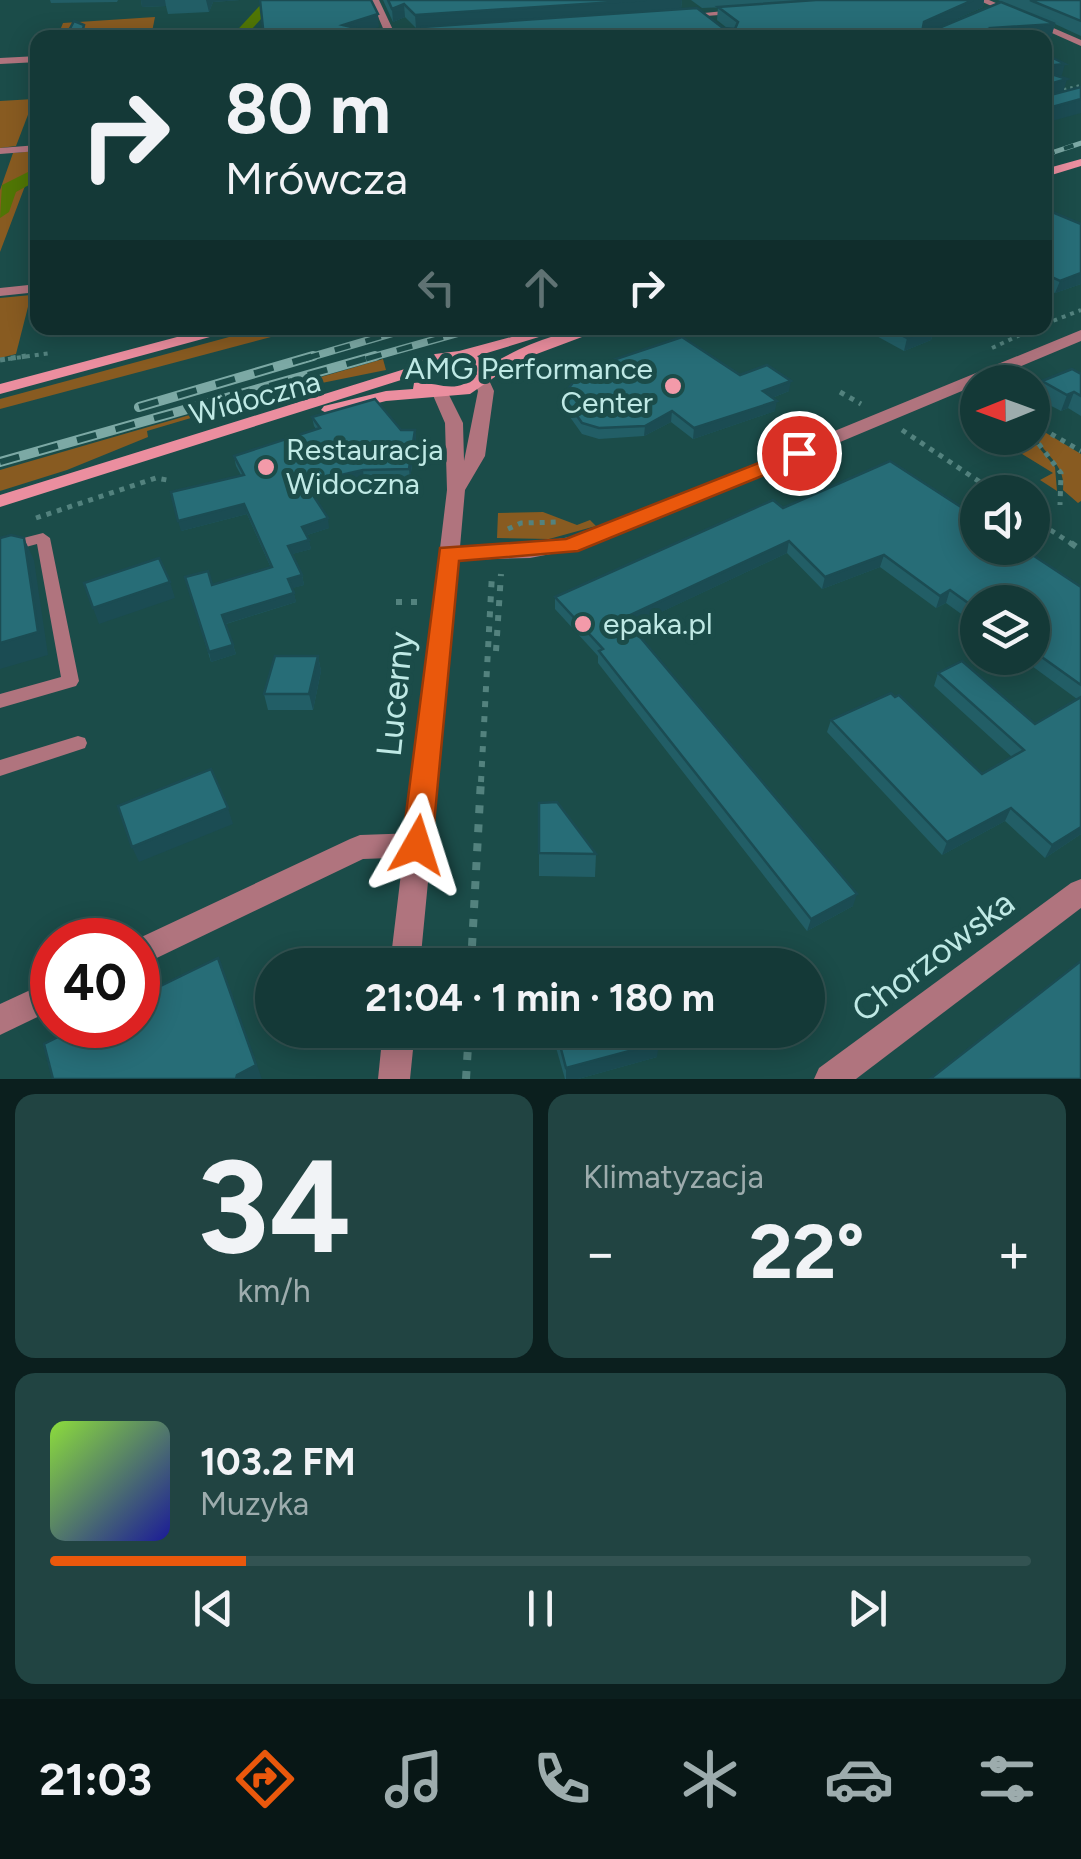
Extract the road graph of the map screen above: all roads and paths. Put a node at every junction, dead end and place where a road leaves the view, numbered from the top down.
1 (375, 0) edge
2 (679, 0) edge
3 (982, 0) edge
4 (998, 7) junction
5 (758, 10) edge
6 (698, 14) junction
7 (982, 14) edge
8 (660, 17) edge
9 (714, 26) edge
10 (388, 30) edge
11 (1051, 30) edge
12 (1052, 30) edge
13 (1081, 43) edge
14 (30, 59) edge
15 (0, 61) edge
16 (1081, 85) edge
17 (1052, 92) edge
18 (30, 149) edge
19 (0, 151) edge
20 (1081, 162) edge
21 (1052, 171) edge
22 (30, 289) edge
23 (0, 292) edge
24 (1081, 310) edge
25 (1052, 321) edge
26 (201, 335) edge
27 (535, 335) edge
28 (578, 335) edge
29 (1081, 335) edge
30 (57, 352) dead end
31 (458, 356) junction
32 (0, 360) edge
33 (414, 371) junction
34 (483, 378) junction
35 (0, 389) edge
36 (436, 392) junction
37 (840, 392) dead end
38 (872, 412) dead end
39 (893, 425) dead end
40 (481, 430) junction
41 (454, 431) junction
42 (1050, 433) edge
43 (1081, 451) edge
44 (1048, 455) edge
45 (96, 471) junction
46 (969, 475) edge
47 (166, 480) dead end
48 (456, 490) junction
49 (0, 501) edge
50 (1060, 505) dead end
51 (19, 524) dead end
52 (1050, 530) edge
53 (0, 549) edge
54 (1081, 550) edge
55 (448, 554) junction
56 (492, 565) dead end
57 (396, 602) dead end
58 (424, 602) dead end
59 (0, 701) edge
60 (78, 743) dead end
61 (0, 768) edge
62 (417, 845) junction
63 (1081, 892) edge
64 (160, 942) edge
65 (407, 948) edge
66 (473, 948) edge
67 (30, 1006) edge
68 (0, 1020) edge
69 (397, 1048) edge
70 (467, 1048) edge
71 (394, 1079) edge
72 (466, 1079) edge
73 (830, 1079) edge

1 - 10 street
2 - 6 street
3 - 4 street
4 - 7 street
4 - 11 street
5 - 6 street
6 - 8 street
6 - 9 street
12 - 13 street
14 - 15 street
16 - 17 path
18 - 19 street
20 - 21 main road
22 - 23 street
24 - 25 path
26 - 35 main road
27 - 31 main road, Widoczna
28 - 34 main road, Widoczna
29 - 55 street
30 - 32 path
31 - 33 main road, Widoczna
31 - 34 main road
33 - 36 main road
33 - 45 main road, Widoczna
34 - 36 main road, Widoczna
34 - 40 street, Lucerny
36 - 41 street, Lucerny
36 - 45 main road, Widoczna
37 - 38 path
39 - 46 path
40 - 41 street
40 - 48 street, Lucerny
41 - 48 street, Lucerny
42 - 43 path
44 - 50 path
45 - 49 main road, Widoczna
47 - 51 path
48 - 55 street, Lucerny
52 - 54 path
53 - 59 lane
55 - 62 street, Lucerny
56 - 66 path
57 - 58 path
60 - 61 lane
62 - 64 street
62 - 65 street, Lucerny
63 - 73 street, Chorzowska
67 - 68 street
69 - 71 street
70 - 72 path

